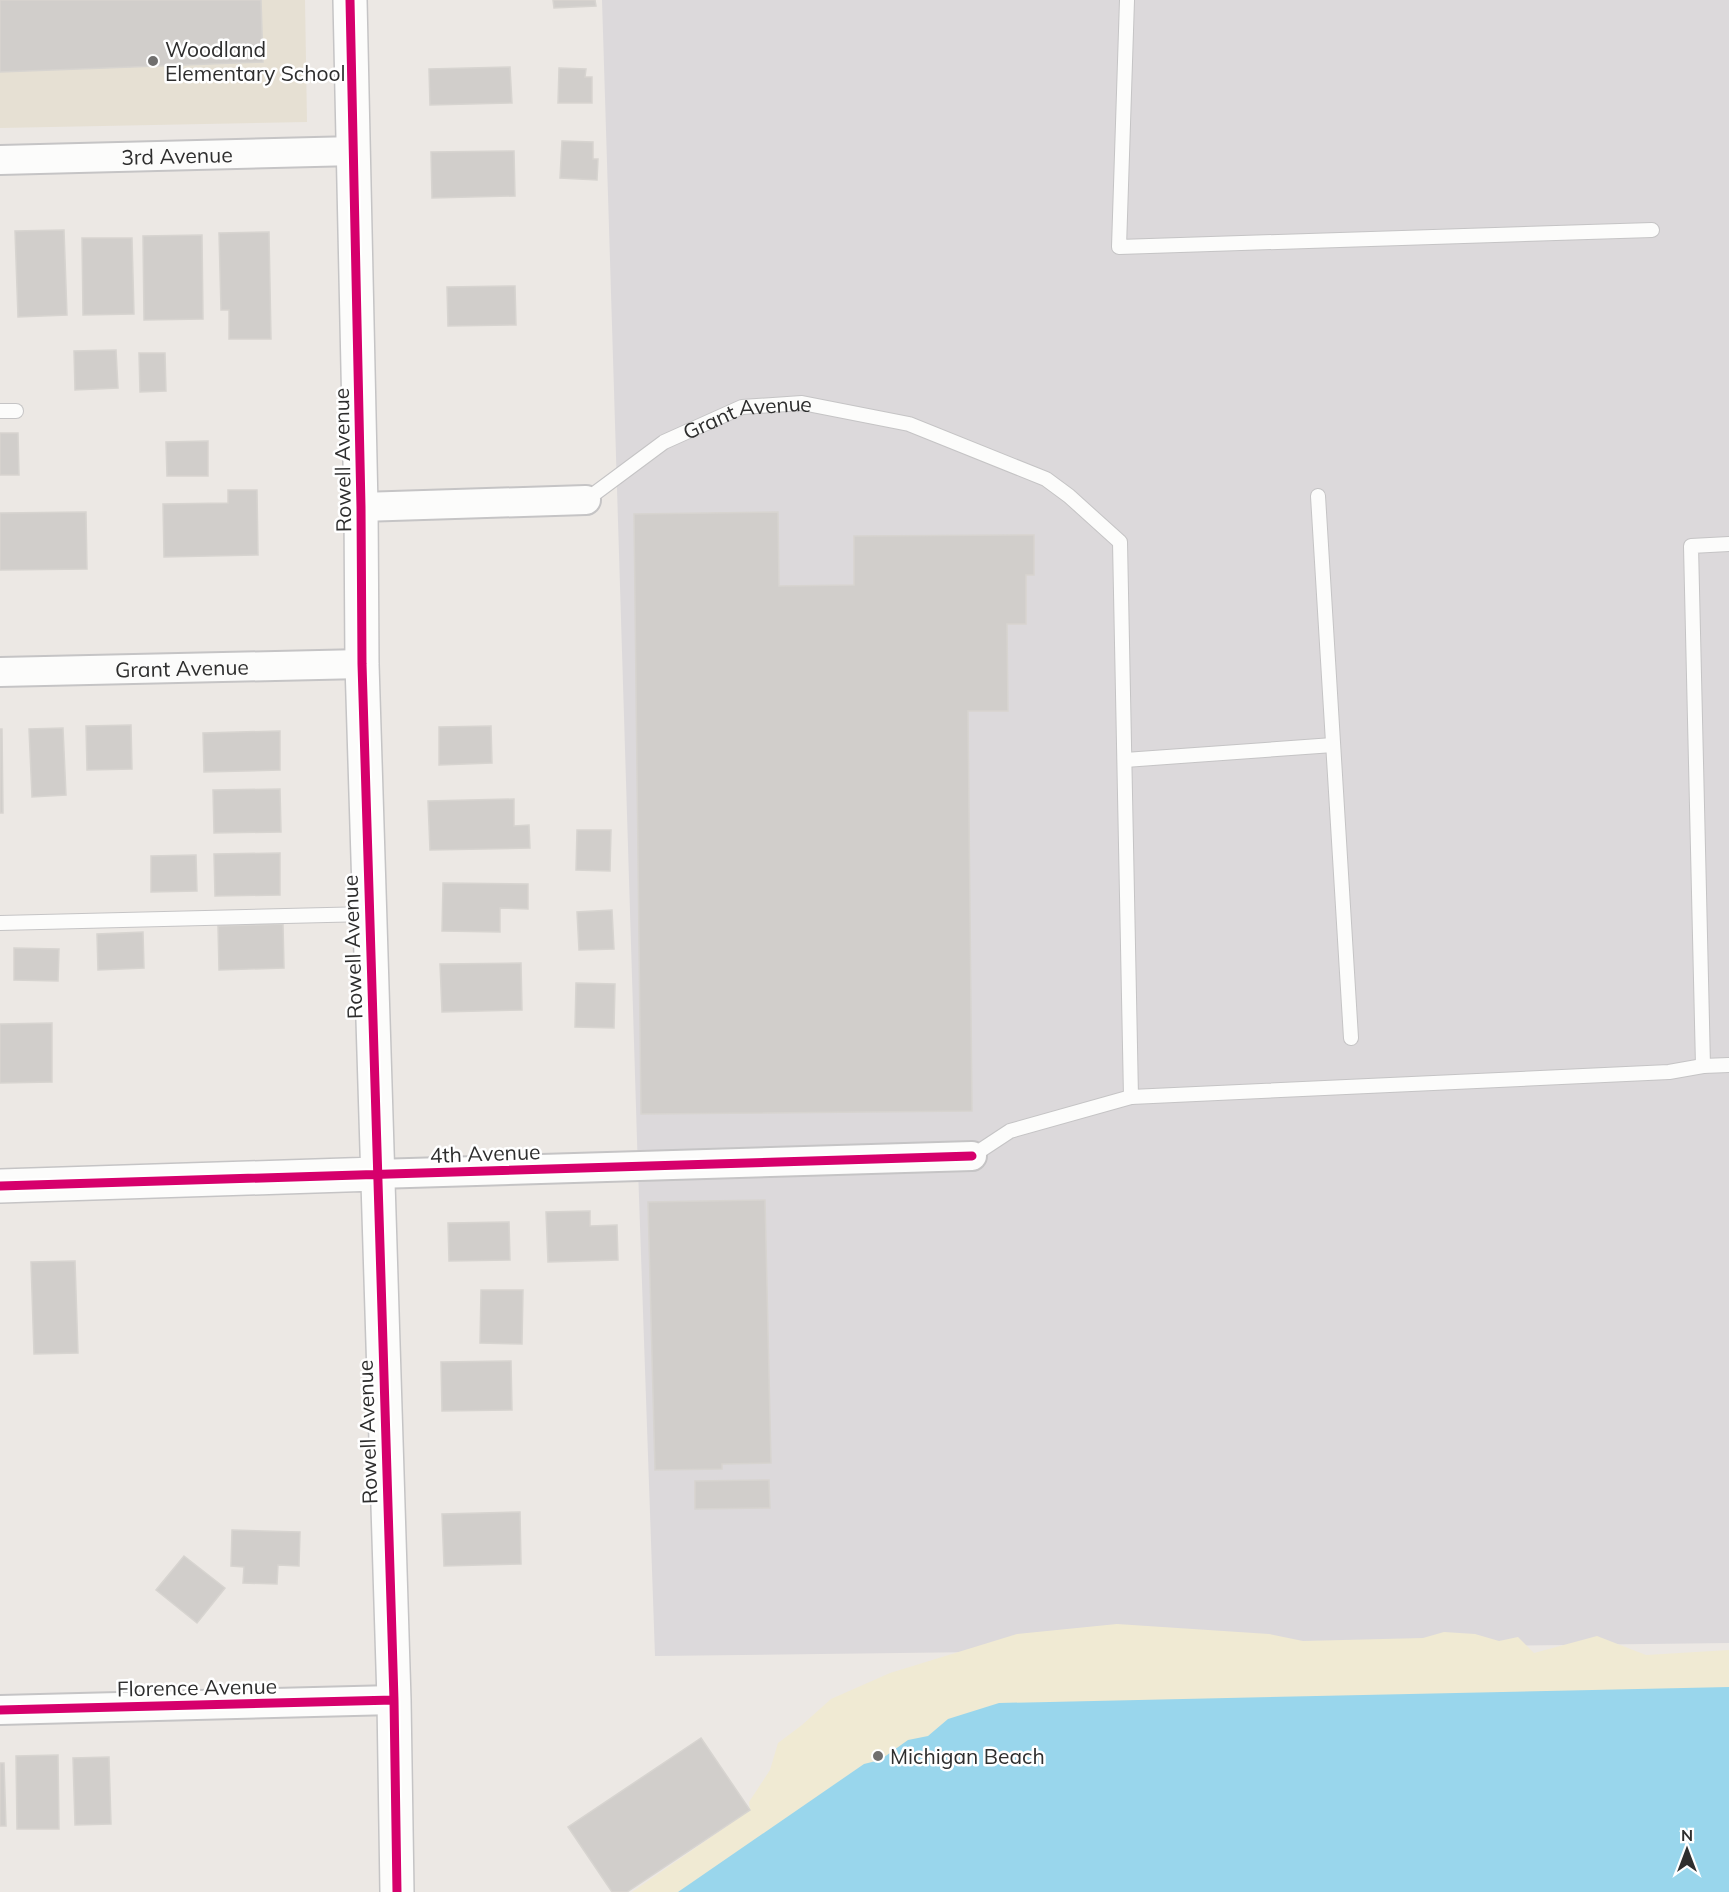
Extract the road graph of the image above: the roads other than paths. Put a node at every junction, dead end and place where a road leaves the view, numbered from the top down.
1 (351, 0) edge
2 (1127, 0) edge
3 (355, 151) junction
4 (0, 160) edge
5 (1652, 230) dead end
6 (0, 411) edge
7 (16, 411) dead end
8 (1318, 496) dead end
9 (586, 500) joint
10 (361, 507) junction
11 (1729, 543) edge
12 (362, 664) junction
13 (0, 672) edge
14 (1333, 745) junction
15 (1125, 760) junction
16 (369, 914) junction
17 (0, 923) edge
18 (1351, 1038) dead end
19 (1729, 1065) edge
20 (1703, 1066) junction
21 (1131, 1097) junction
22 (972, 1156) joint
23 (376, 1174) junction
24 (0, 1186) edge
25 (394, 1701) junction
26 (0, 1710) edge
27 (397, 1892) edge

1 - 3 street, Rowell Avenue
2 - 5 lane
3 - 4 street, 3rd Avenue
3 - 10 street, Rowell Avenue
6 - 7 lane
8 - 14 lane
9 - 10 street, Grant Avenue
9 - 15 lane, Grant Avenue
10 - 12 street, Rowell Avenue
11 - 20 lane
12 - 13 street, Grant Avenue
12 - 16 street, Rowell Avenue
14 - 15 lane
14 - 18 lane
15 - 21 lane
16 - 17 lane
16 - 23 street, Rowell Avenue
19 - 20 lane
20 - 21 lane
21 - 22 lane
22 - 23 street, 4th Avenue
23 - 24 street, 4th Avenue
23 - 25 street, Rowell Avenue
25 - 26 street, Florence Avenue
25 - 27 street, Rowell Avenue

